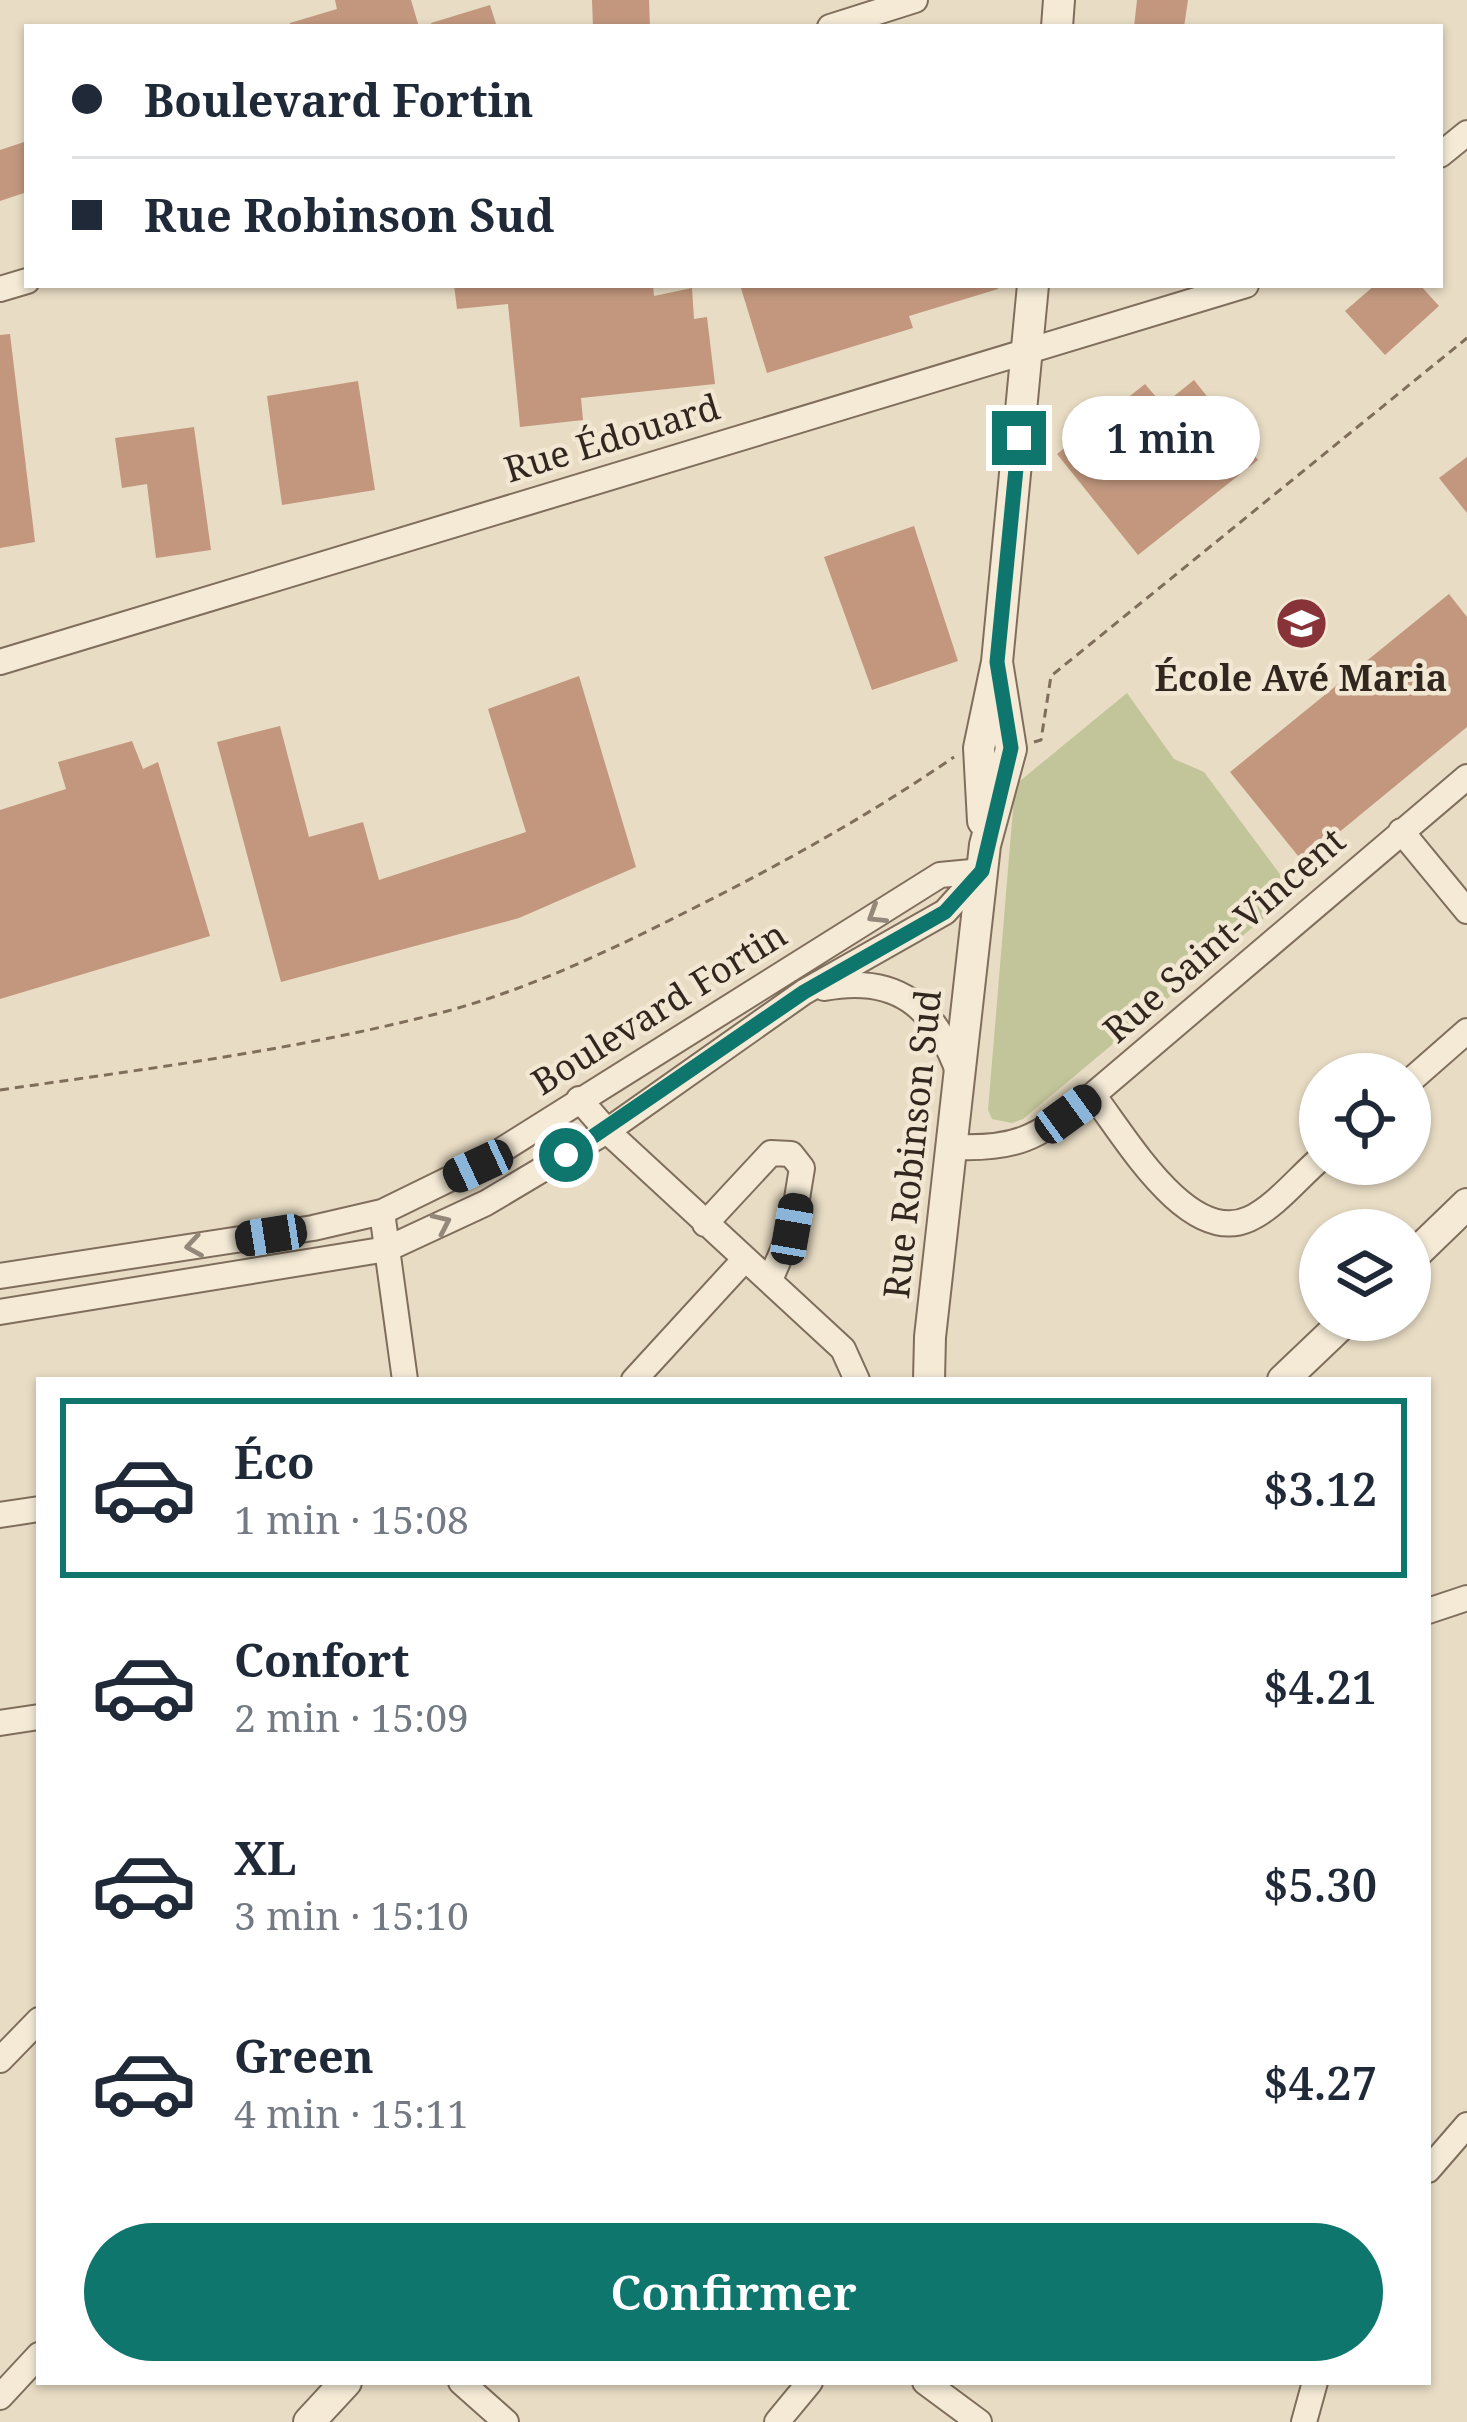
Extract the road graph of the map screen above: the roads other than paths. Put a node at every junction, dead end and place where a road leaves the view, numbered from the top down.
1 (915, 0) edge
2 (839, 24) edge
3 (1467, 133) edge
4 (1443, 153) edge
5 (1033, 288) edge
6 (1236, 288) edge
7 (1028, 349) junction
8 (0, 662) edge
9 (1467, 777) edge
10 (1401, 831) junction
11 (983, 858) junction
12 (1467, 911) edge
13 (804, 992) junction
14 (1467, 1031) edge
15 (1431, 1063) edge
16 (959, 1074) junction
17 (1093, 1095) junction
18 (579, 1099) junction
19 (607, 1131) junction
20 (953, 1147) junction
21 (1299, 1178) edge
22 (1467, 1204) edge
23 (382, 1212) junction
24 (705, 1224) junction
25 (1431, 1238) edge
26 (387, 1249) junction
27 (745, 1259) junction
28 (9, 1275) edge
29 (770, 1280) junction
30 (12, 1310) edge
31 (1324, 1341) edge
32 (405, 1377) edge
33 (637, 1377) edge
34 (856, 1377) edge
35 (929, 1377) edge
36 (1286, 1377) edge
37 (36, 1509) edge
38 (0, 1515) edge
39 (1467, 1598) edge
40 (1431, 1610) edge
41 (36, 1718) edge
42 (0, 1723) edge
43 (36, 2022) edge
44 (4, 2049) edge
45 (1467, 2125) edge
46 (1431, 2167) edge
47 (36, 2358) edge
48 (343, 2385) edge
49 (464, 2385) edge
50 (808, 2385) edge
51 (930, 2385) edge
52 (1314, 2385) edge
53 (0, 2397) edge
54 (309, 2422) edge
55 (506, 2422) edge
56 (777, 2422) edge
57 (980, 2422) edge
58 (1304, 2422) edge

1 - 2 street
3 - 4 street
5 - 7 street, Rue Robinson Sud
6 - 7 street, Rue Édouard
7 - 8 street, Rue Édouard
7 - 11 street, Rue Robinson Sud
9 - 10 street, Rue Saint-Vincent
10 - 12 street
10 - 17 street, Rue Saint-Vincent
11 - 13 street, Boulevard Fortin
11 - 16 street, Rue Robinson Sud
11 -> 18 street, Boulevard Fortin
13 - 16 street, Boulevard Fortin
13 - 19 street, Boulevard Fortin
14 - 15 street
16 - 20 street, Rue Robinson Sud
17 - 20 street, Rue Saint-Vincent
17 - 21 street
18 - 19 street
18 - 23 street, Boulevard Fortin
19 - 24 street
26 -> 19 street, Boulevard Fortin
20 - 35 street, Rue Robinson Sud
22 - 25 street
23 - 26 street
23 -> 28 street, Boulevard Fortin
24 - 27 street
24 - 29 street
26 - 30 street, Boulevard Fortin
26 - 32 street
27 - 29 street
27 - 33 street
28 - 30 street, Boulevard Fortin
29 - 34 street
31 - 36 street
37 - 38 street
39 - 40 street
41 - 42 street
43 - 44 street
45 - 46 street
47 - 53 street
48 - 54 street
49 - 55 street
50 - 56 street
51 - 57 street
52 - 58 street

